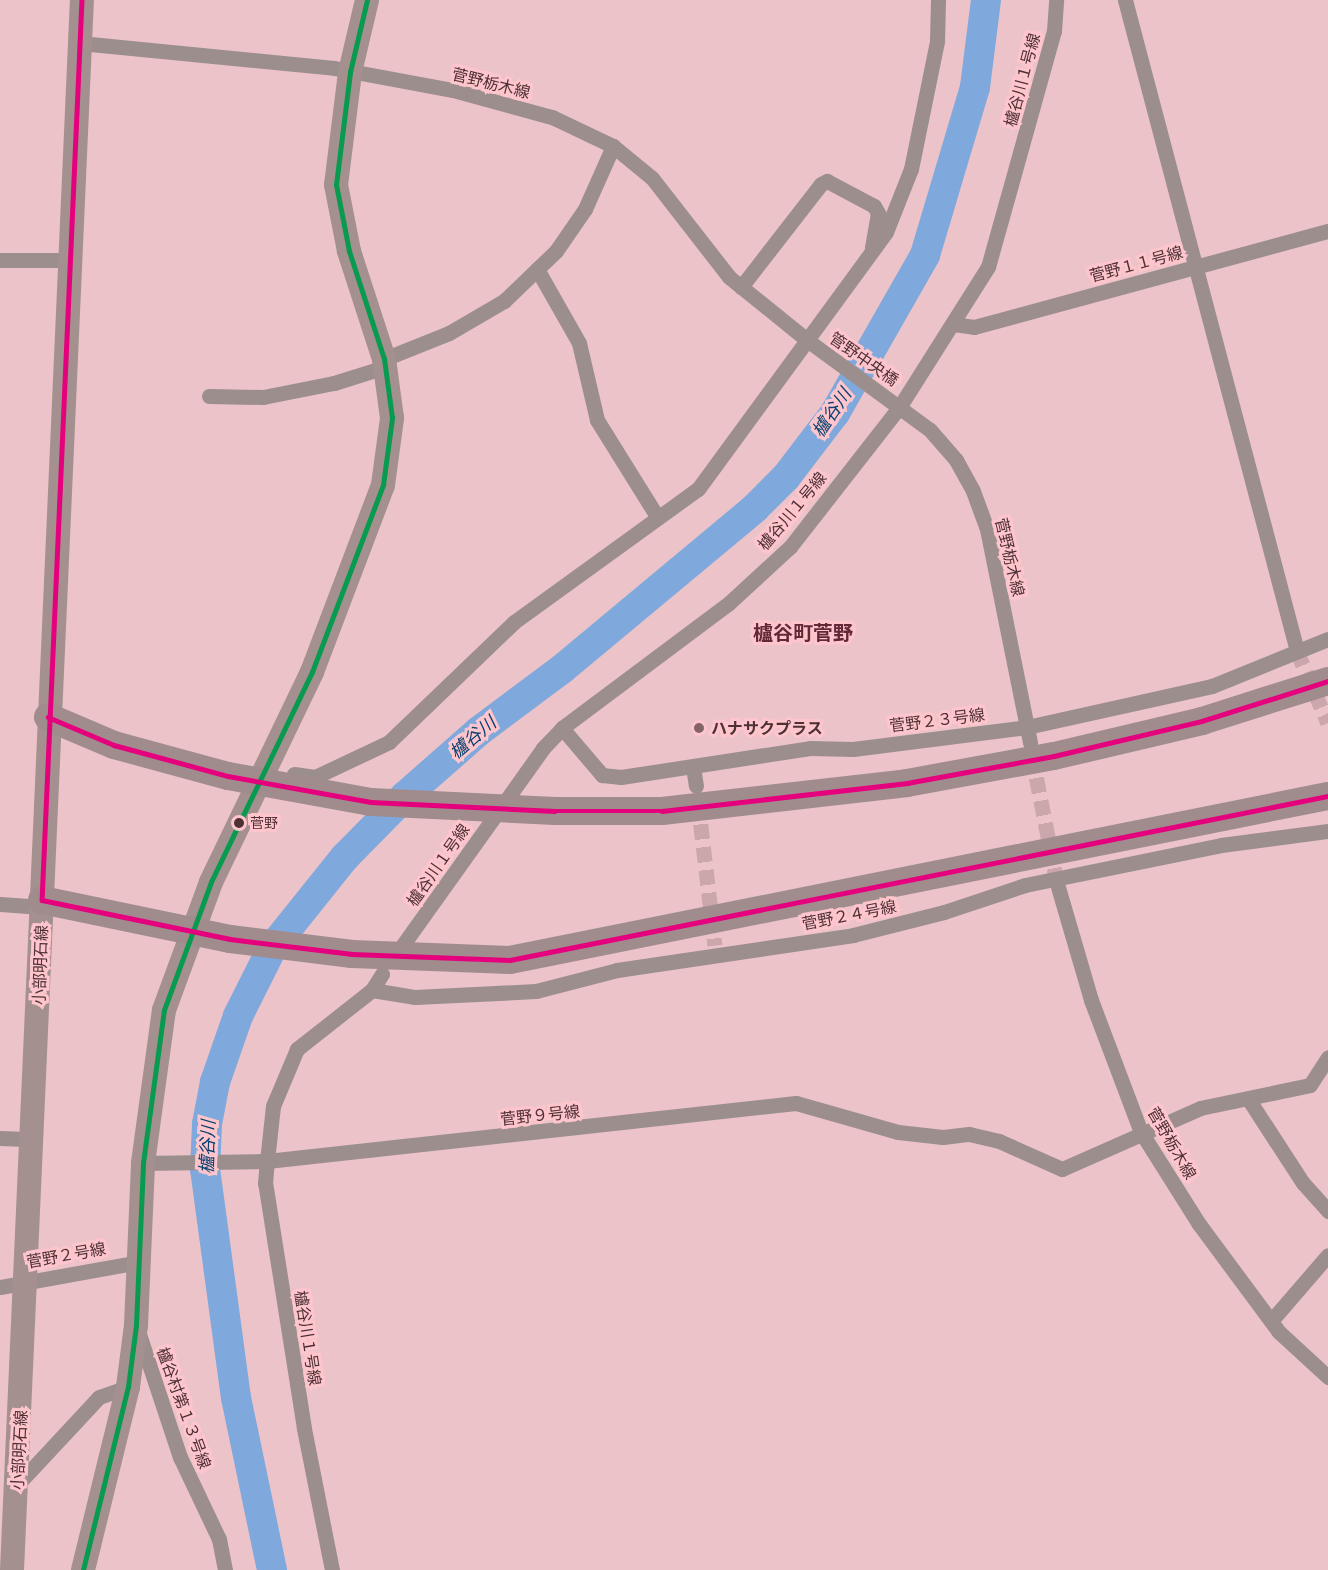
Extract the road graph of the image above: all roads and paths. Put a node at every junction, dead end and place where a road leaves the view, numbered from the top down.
1 (82, 0) edge
2 (367, 0) edge
3 (938, 0) edge
4 (1056, 0) edge
5 (1125, 0) edge
6 (80, 43) junction
7 (350, 72) junction
8 (613, 146) junction
9 (1328, 231) edge
10 (872, 251) junction
11 (0, 260) edge
12 (70, 260) junction
13 (1196, 267) junction
14 (537, 269) junction
15 (741, 287) junction
16 (953, 324) junction
17 (807, 340) junction
18 (384, 363) junction
19 (209, 396) dead end
20 (900, 406) junction
21 (658, 518) junction
22 (1328, 639) edge
23 (1297, 651) junction
24 (1328, 681) edge
25 (48, 717) junction
26 (1027, 727) junction
27 (562, 728) junction
28 (1030, 743) tunnel mouth
29 (693, 767) junction
30 (265, 770) junction
31 (696, 786) tunnel mouth
32 (1328, 796) edge
33 (1328, 831) edge
34 (1058, 887) tunnel mouth
35 (42, 903) junction
36 (0, 904) edge
37 (192, 933) junction
38 (402, 946) dead end
39 (382, 974) dead end
40 (372, 990) junction
41 (1328, 1057) edge
42 (1249, 1100) junction
43 (1141, 1132) junction
44 (0, 1138) edge
45 (33, 1139) junction
46 (267, 1161) junction
47 (151, 1164) junction
48 (1328, 1211) edge
49 (1328, 1255) edge
50 (139, 1262) junction
51 (25, 1280) junction
52 (0, 1287) edge
53 (1271, 1321) junction
54 (136, 1325) junction
55 (1328, 1377) edge
56 (128, 1387) junction
57 (17, 1485) junction
58 (7, 1521) edge
59 (12, 1570) edge
60 (83, 1570) edge
61 (225, 1570) edge
62 (332, 1570) edge

1 - 6 main road, 小部明石線
2 - 7 main road
3 - 10 street
4 - 16 street, 櫨谷川１号線
5 - 13 street
6 - 7 street, 菅野栃木線
6 - 12 main road, 小部明石線
7 - 8 street, 菅野栃木線
7 - 18 main road
8 - 14 street
8 - 15 street, 菅野栃木線
9 - 13 street, 菅野１１号線
10 - 15 street
10 - 17 street
11 - 12 street
12 - 25 main road, 小部明石線
13 - 16 street, 菅野１１号線
13 - 23 street
14 - 18 street
14 - 21 street
15 - 17 street, 菅野栃木線
16 - 20 street, 櫨谷川１号線
17 - 20 street, 管野中央橋
17 - 21 street
18 - 19 street
18 - 30 main road
20 - 26 street, 菅野栃木線
20 - 27 street, 櫨谷川１号線
21 - 30 street
22 - 23 street, 菅野２３号線
23 - 26 street, 菅野２３号線
24 - 25 highway
25 - 35 main road, 小部明石線
26 - 28 street, 菅野栃木線
26 - 29 street, 菅野２３号線
27 - 29 street, 菅野２３号線
27 - 38 street, 櫨谷川１号線
29 - 31 street
30 - 37 main road
32 - 37 highway
33 - 40 street, 菅野２４号線
34 - 43 street, 菅野栃木線
35 - 36 street
35 - 37 highway
35 - 45 main road, 小部明石線
37 - 47 main road
39 - 40 street, 櫨谷川１号線
40 - 46 street, 櫨谷川１号線
41 - 42 street, 菅野９号線
42 - 43 street, 菅野９号線
42 - 48 street
43 - 46 street, 菅野９号線
43 - 53 street, 菅野栃木線
44 - 45 street
45 - 51 main road, 小部明石線
46 - 47 street, 菅野９号線
46 - 62 street, 櫨谷川１号線
47 - 50 main road
49 - 53 street
50 - 51 street, 菅野２号線
50 - 54 main road
51 - 52 street, 菅野２号線
51 - 57 main road, 小部明石線
53 - 55 street, 菅野栃木線
54 - 56 main road
54 - 61 street, 櫨谷村第１３号線
56 - 57 street
56 - 60 main road
57 - 58 main road, 小部明石線
58 - 59 main road, 小部明石線

